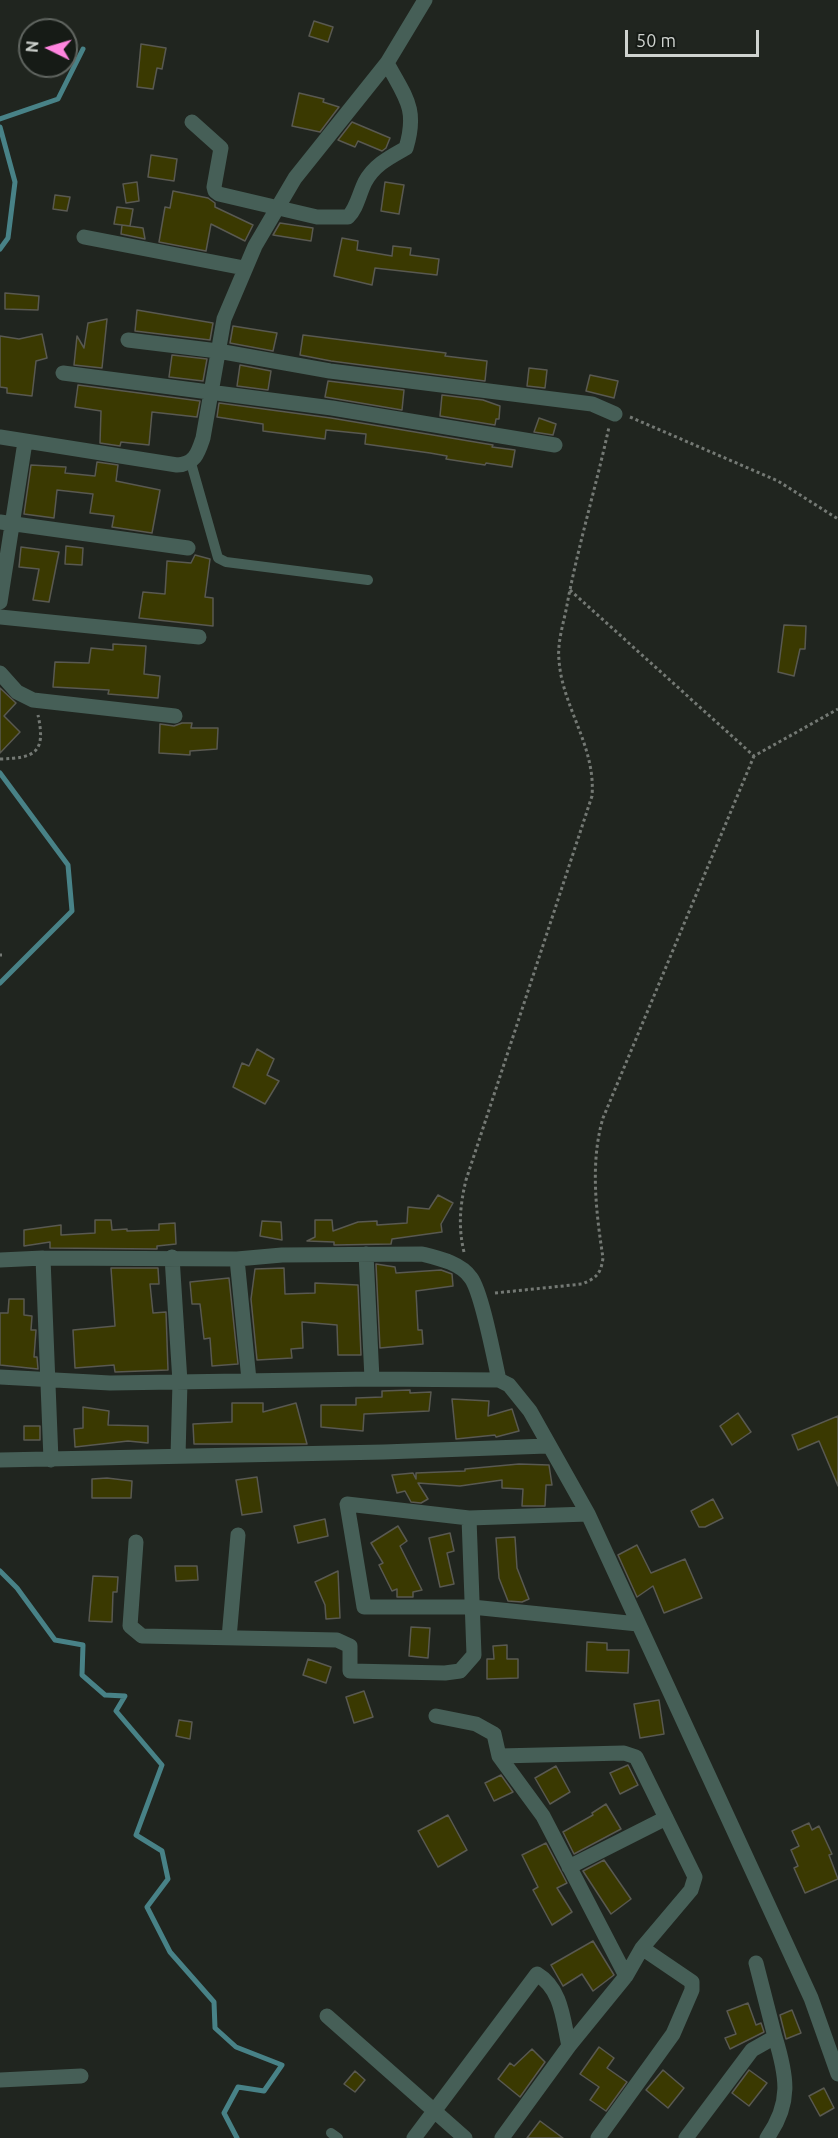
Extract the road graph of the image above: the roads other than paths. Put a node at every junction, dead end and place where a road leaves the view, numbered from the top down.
1 (425, 0) edge
2 (387, 63) junction
3 (192, 122) dead end
4 (277, 208) junction
5 (84, 237) dead end
6 (244, 268) junction
7 (128, 340) dead end
8 (218, 351) junction
9 (63, 372) dead end
10 (212, 392) junction
11 (615, 414) road end
12 (0, 437) edge
13 (25, 442) junction
14 (555, 445) dead end
15 (191, 462) junction
16 (6, 522) edge
17 (188, 548) dead end
18 (368, 580) dead end
19 (0, 602) edge
20 (0, 616) edge
21 (199, 637) dead end
22 (0, 673) edge
23 (175, 716) dead end
24 (366, 1254) junction
25 (172, 1257) junction
26 (43, 1258) junction
27 (237, 1258) junction
28 (0, 1260) edge
29 (0, 1377) edge
30 (49, 1379) junction
31 (372, 1379) junction
32 (249, 1380) junction
33 (499, 1380) junction
34 (180, 1382) junction
35 (547, 1446) junction
36 (178, 1456) junction
37 (0, 1460) edge
38 (51, 1460) junction
39 (588, 1514) junction
40 (469, 1518) junction
41 (238, 1535) dead end
42 (136, 1542) dead end
43 (472, 1607) junction
44 (638, 1624) junction
45 (229, 1638) junction
46 (436, 1716) dead end
47 (500, 1756) junction
48 (666, 1818) junction
49 (569, 1868) junction
50 (642, 1948) junction
51 (756, 1963) dead end
52 (626, 1976) junction
53 (327, 2016) dead end
54 (776, 2037) junction
55 (569, 2046) junction
56 (838, 2074) edge
57 (81, 2076) dead end
58 (0, 2080) edge
59 (436, 2111) junction
60 (414, 2138) edge
61 (465, 2138) edge
62 (502, 2138) edge
63 (598, 2138) edge
64 (686, 2138) edge
65 (767, 2138) edge

1 - 2 street
2 - 4 street
2 - 4 street
3 - 4 street
4 - 6 street
5 - 6 street
6 - 8 street
7 - 8 street
8 - 10 street
8 - 11 street
9 - 10 street
10 - 14 street
10 - 15 street
12 - 13 street
13 - 15 street
13 - 16 street
15 - 18 lane
16 - 17 street
16 - 19 street
20 - 21 street
22 - 23 street
24 - 27 street
24 - 31 street
24 - 33 street
25 - 26 street
25 - 27 street
25 - 34 street
26 - 28 street
26 - 30 street
27 - 32 street
29 - 30 street
30 - 34 street
30 - 38 street
31 - 32 street
31 - 33 street
32 - 34 street
33 - 35 street
34 - 36 street
35 - 36 street
35 - 39 street
36 - 38 street
37 - 38 street
39 - 40 street
39 - 44 street
40 - 43 street
40 - 43 street
41 - 45 street
42 - 45 street
43 - 44 street
43 - 45 street
44 - 56 street
46 - 47 street
47 - 48 street
47 - 49 street
48 - 49 street
48 - 50 street
49 - 52 street
50 - 52 street
50 - 63 street
51 - 54 street
52 - 55 street
53 - 59 street
54 - 64 street
54 - 65 street
55 - 59 street
55 - 62 street
57 - 58 street
59 - 60 street
59 - 61 street

